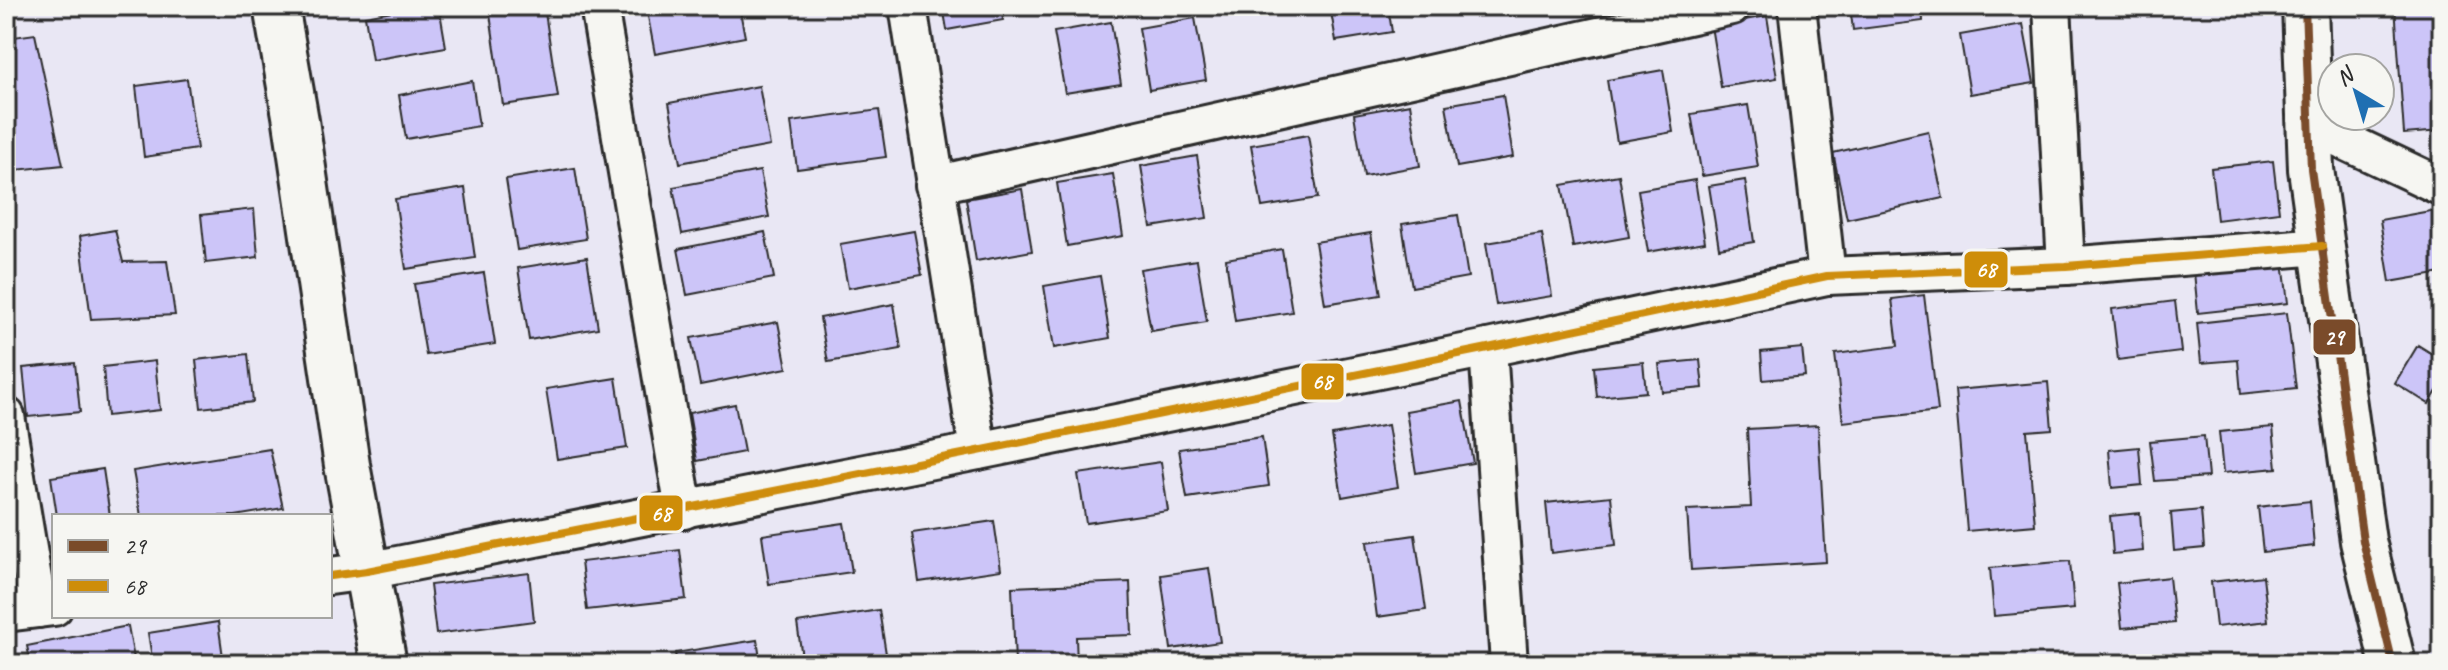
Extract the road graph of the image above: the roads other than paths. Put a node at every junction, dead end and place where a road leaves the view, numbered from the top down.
1 (276, 6) edge
2 (599, 6) edge
3 (908, 6) edge
4 (1732, 6) edge
5 (1797, 6) edge
6 (2052, 6) edge
7 (2305, 6) edge
8 (2309, 124) junction
9 (934, 185) junction
10 (2442, 187) edge
11 (2322, 246) junction
12 (2066, 266) junction
13 (1827, 276) junction
14 (1488, 348) junction
15 (6, 416) edge
16 (978, 451) junction
17 (684, 510) junction
18 (348, 574) edge
19 (33, 610) edge
20 (384, 664) edge
21 (1509, 664) edge
22 (2393, 664) edge

1 - 18 street
2 - 17 street
3 - 9 street
4 - 9 street
5 - 13 street
6 - 12 street
7 - 8 street
8 - 10 street
8 - 11 street
9 - 16 street
11 - 12 street
11 - 22 street
12 - 13 street
13 - 14 street
14 - 16 street
14 - 21 street
15 - 19 street
16 - 17 street
17 - 18 street
18 - 20 street

